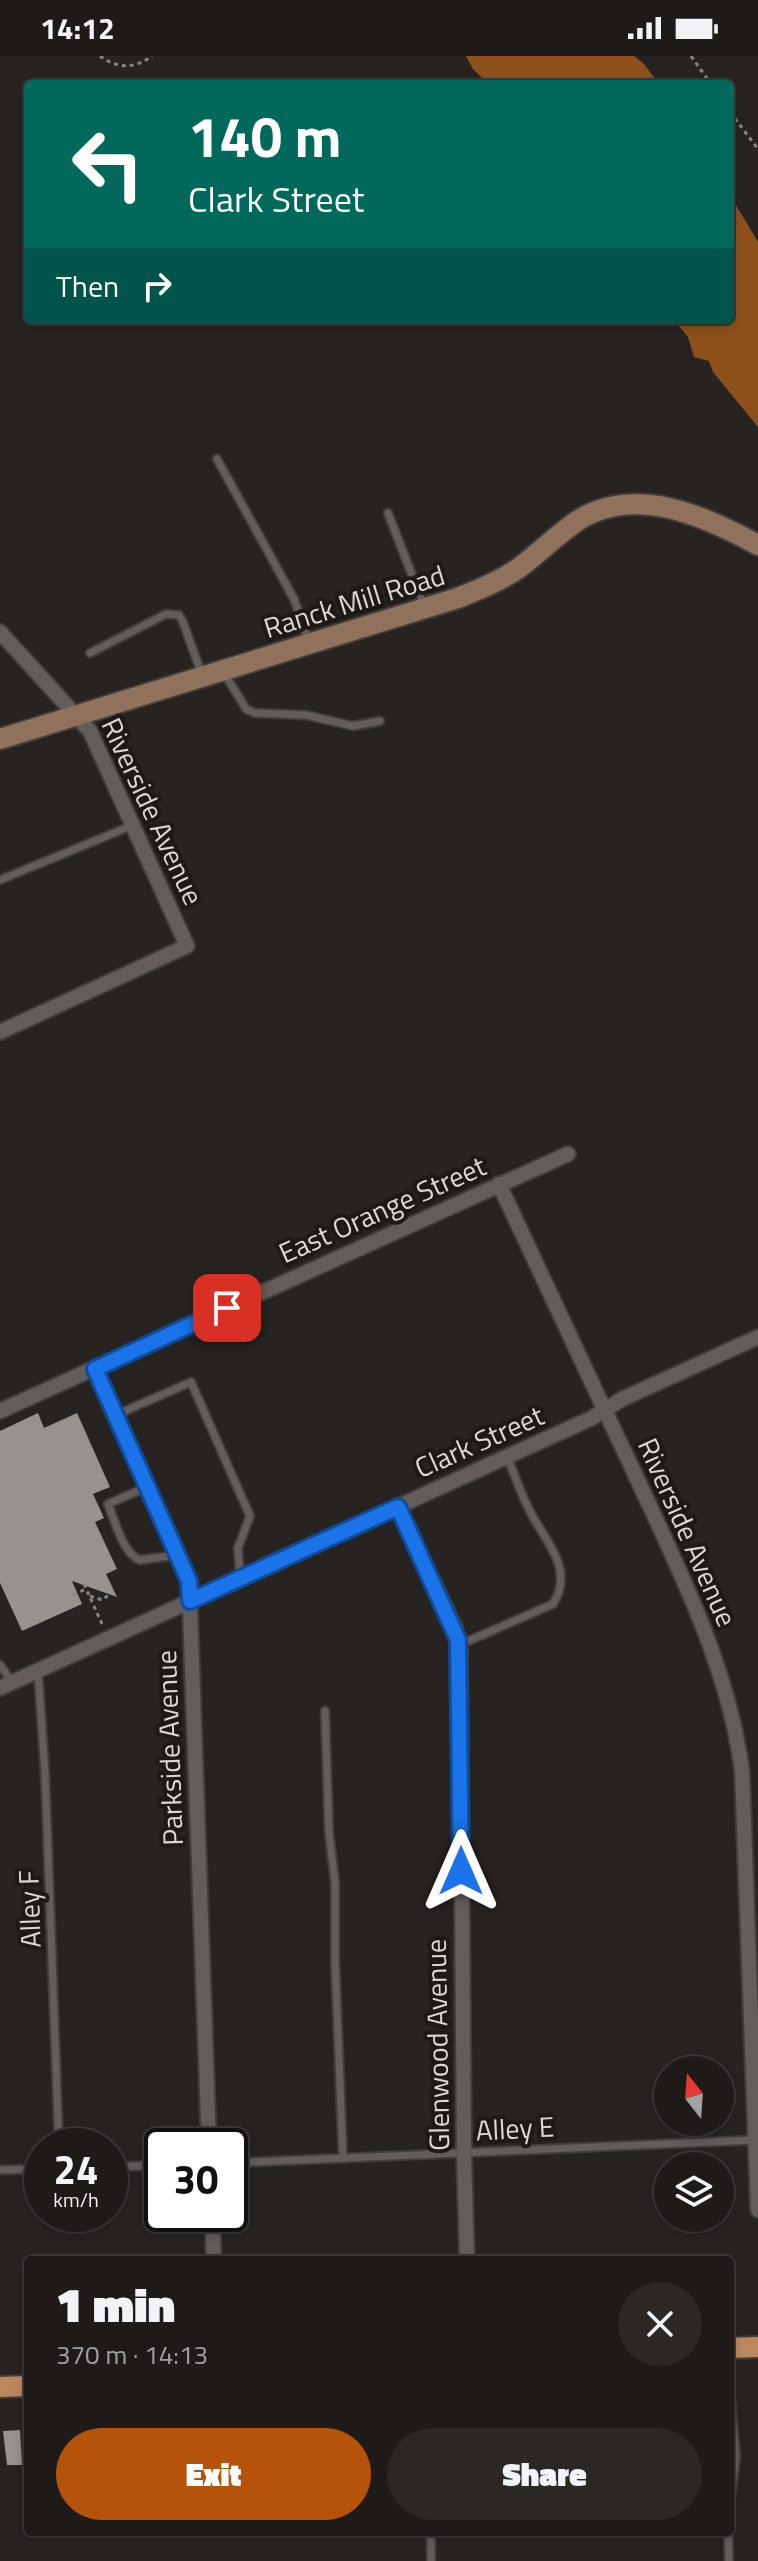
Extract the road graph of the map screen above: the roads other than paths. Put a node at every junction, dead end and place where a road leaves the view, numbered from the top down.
1 (217, 459) dead end
2 (388, 513) dead end
3 (758, 545) edge
4 (425, 608) junction
5 (0, 632) edge
6 (309, 644) junction
7 (90, 653) dead end
8 (213, 674) junction
9 (78, 715) junction
10 (380, 721) dead end
11 (0, 739) edge
12 (133, 825) junction
13 (0, 880) edge
14 (0, 1032) edge
15 (568, 1154) dead end
16 (499, 1184) junction
17 (758, 1337) edge
18 (95, 1369) junction
19 (604, 1410) junction
20 (0, 1411) edge
21 (115, 1415) junction
22 (507, 1457) junction
23 (147, 1487) junction
24 (398, 1507) junction
25 (177, 1555) junction
26 (240, 1579) junction
27 (190, 1601) junction
28 (459, 1645) junction
29 (1, 1665) edge
30 (38, 1671) junction
31 (6, 1685) edge
32 (325, 1711) dead end
33 (58, 2128) edge
34 (208, 2128) edge
35 (757, 2140) edge
36 (464, 2153) junction
37 (343, 2158) junction
38 (248, 2162) edge
39 (24, 2169) edge
40 (0, 2170) edge
41 (758, 2210) edge
42 (213, 2232) edge
43 (214, 2256) edge
44 (467, 2256) edge
45 (758, 2347) edge
46 (734, 2348) edge
47 (24, 2386) edge
48 (0, 2387) edge
49 (734, 2435) edge
50 (734, 2473) edge
51 (431, 2536) edge
52 (728, 2536) edge
53 (431, 2561) edge
54 (729, 2561) edge

1 - 6 lane
2 - 4 lane
3 - 4 street, Ranck Mill Road
4 - 6 street, Ranck Mill Road
5 - 9 street, Riverside Avenue
6 - 8 street, Ranck Mill Road
7 - 8 lane
8 - 9 street, Ranck Mill Road
8 - 10 lane
9 - 11 street, Ranck Mill Road
9 - 12 street, Riverside Avenue
12 - 13 lane
12 - 14 street, Riverside Avenue
15 - 16 street, East Orange Street
16 - 18 street, East Orange Street
16 - 19 street, Riverside Avenue
17 - 19 street, Clark Street
18 - 20 street, East Orange Street
18 - 21 street, Parkside Avenue
19 - 22 street, Clark Street
19 - 35 street, Riverside Avenue
21 - 23 street, Parkside Avenue
21 - 26 lane
22 - 24 street, Clark Street
22 - 28 lane
23 - 25 street, Parkside Avenue
23 - 25 lane
24 - 26 street, Clark Street
24 - 28 street, Glenwood Avenue
25 - 27 street, Parkside Avenue
26 - 27 street, Clark Street
27 - 30 street, Clark Street
27 - 34 street, Parkside Avenue
28 - 36 street, Glenwood Avenue
29 - 31 lane
30 - 31 street, Clark Street
30 - 33 lane, Alley F
32 - 37 lane
35 - 36 lane, Alley E
35 - 41 street, Riverside Avenue
36 - 37 lane, Alley E
36 - 44 street, Glenwood Avenue
37 - 38 lane, Alley E
39 - 40 lane
42 - 43 street
45 - 46 main road
47 - 48 main road
49 - 50 lane
51 - 53 lane
52 - 54 lane

